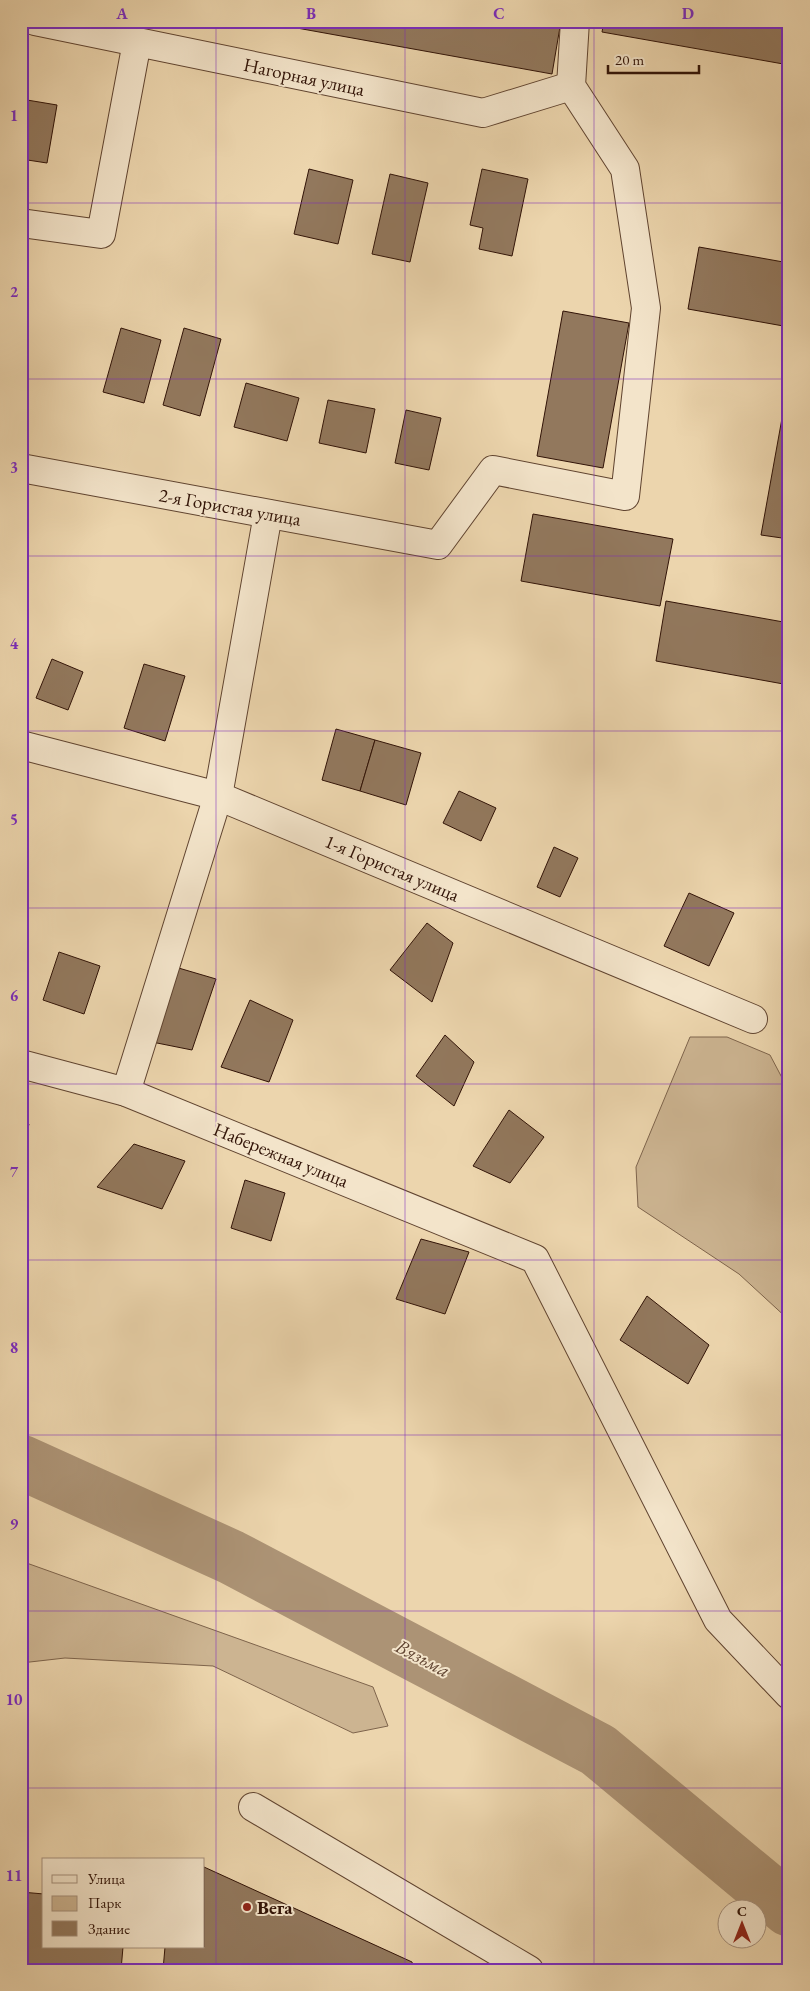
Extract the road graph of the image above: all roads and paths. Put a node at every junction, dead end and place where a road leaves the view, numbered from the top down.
1 (34, 21) edge
2 (575, 21) edge
3 (137, 42) junction
4 (571, 86) junction
5 (21, 223) edge
6 (21, 468) edge
7 (268, 514) junction
8 (21, 745) edge
9 (218, 796) junction
10 (753, 1019) dead end
11 (21, 1064) edge
12 (126, 1092) junction
13 (789, 1695) edge
14 (253, 1807) dead end
15 (529, 1970) edge

1 - 3 street, Нагорная улица
2 - 4 street
3 - 4 street, Нагорная улица
3 - 5 street
4 - 7 street, 2-я Гористая улица
6 - 7 street, 2-я Гористая улица
7 - 9 street
8 - 9 street, 1-я Гористая улица
9 - 10 street, 1-я Гористая улица
9 - 12 street
11 - 12 street, Набережная улица
12 - 13 street, Набережная улица
14 - 15 street

